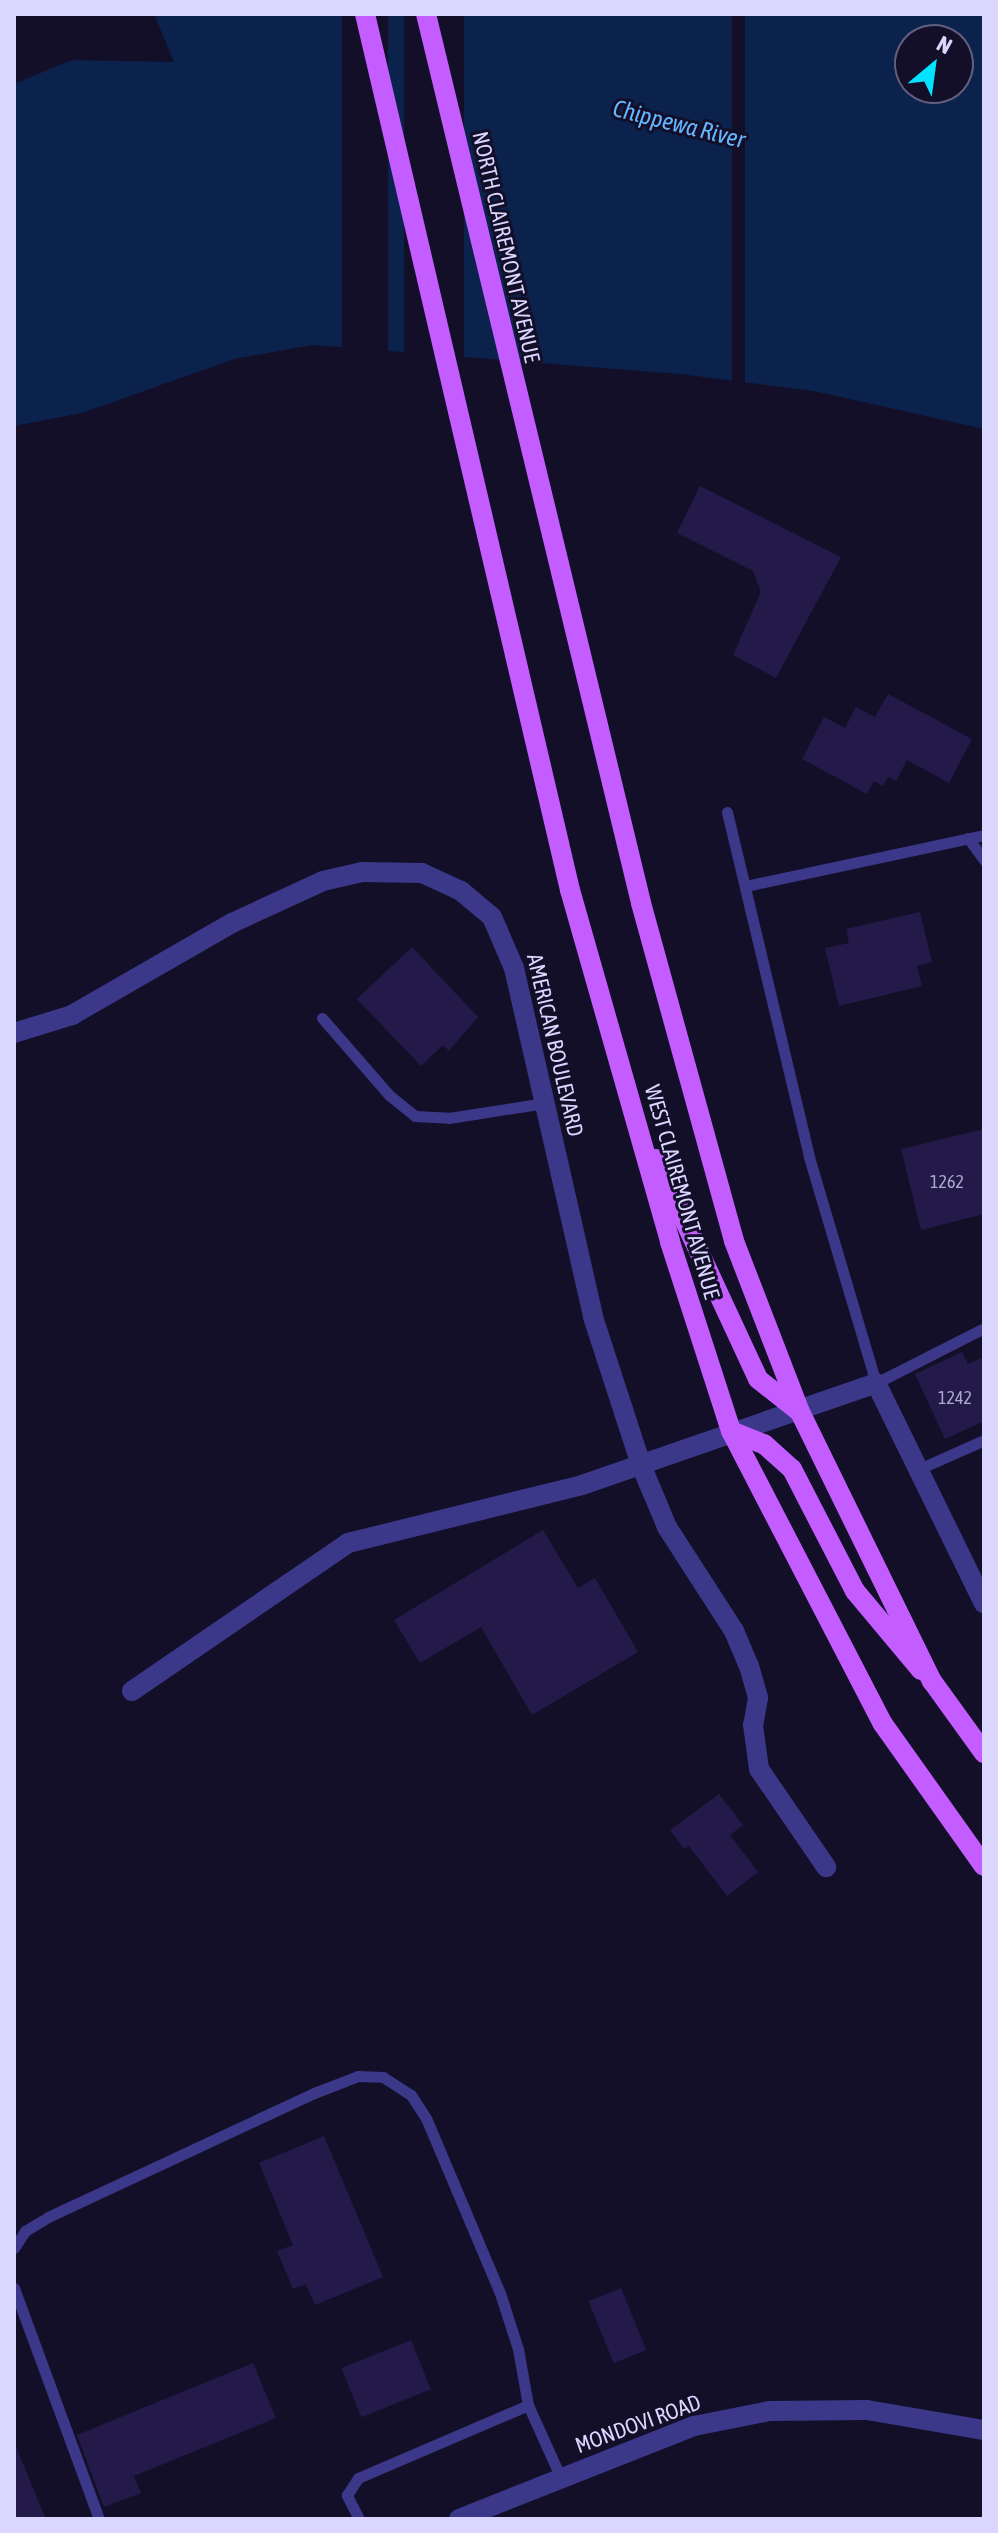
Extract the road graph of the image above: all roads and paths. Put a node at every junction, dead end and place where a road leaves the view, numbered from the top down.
1 (365, 14) edge
2 (426, 14) edge
3 (539, 492) joint
4 (727, 812) dead end
5 (984, 835) edge
6 (968, 838) junction
7 (984, 860) edge
8 (746, 886) junction
9 (322, 1018) dead end
10 (14, 1033) edge
11 (545, 1103) junction
12 (633, 1112) junction
13 (984, 1328) edge
14 (876, 1383) junction
15 (800, 1412) junction
16 (731, 1431) junction
17 (984, 1440) edge
18 (641, 1465) junction
19 (919, 1469) junction
20 (984, 1603) edge
21 (932, 1681) junction
22 (132, 1691) dead end
23 (984, 1753) edge
24 (984, 1866) edge
25 (826, 1867) dead end
26 (14, 2248) edge
27 (14, 2288) edge
28 (528, 2405) junction
29 (984, 2430) edge
30 (561, 2478) junction
31 (99, 2519) edge
32 (359, 2519) edge
33 (459, 2519) edge

1 - 12 main road, WEST CLAIREMONT AVENUE
2 - 3 main road, NORTH CLAIREMONT AVENUE
3 - 15 main road, WEST CLAIREMONT AVENUE
4 - 8 lane
5 - 6 lane
6 - 7 lane
6 - 8 lane
8 - 14 lane
9 - 11 lane
10 - 11 street, AMERICAN BOULEVARD
11 - 18 street, AMERICAN BOULEVARD
12 - 15 main road
12 - 16 main road, WEST CLAIREMONT AVENUE
13 - 14 lane
14 - 15 street
14 - 19 street
15 - 16 street
15 - 21 main road, WEST CLAIREMONT AVENUE
16 - 18 street
16 - 21 main road
16 - 24 main road, WEST CLAIREMONT AVENUE
17 - 19 lane
18 - 22 street
18 - 25 street, AMERICAN BOULEVARD
19 - 20 street
21 - 23 main road, WEST CLAIREMONT AVENUE
26 - 28 lane
27 - 31 lane
28 - 30 lane
28 - 32 lane
29 - 30 street, MONDOVI ROAD
30 - 33 street, MONDOVI ROAD

